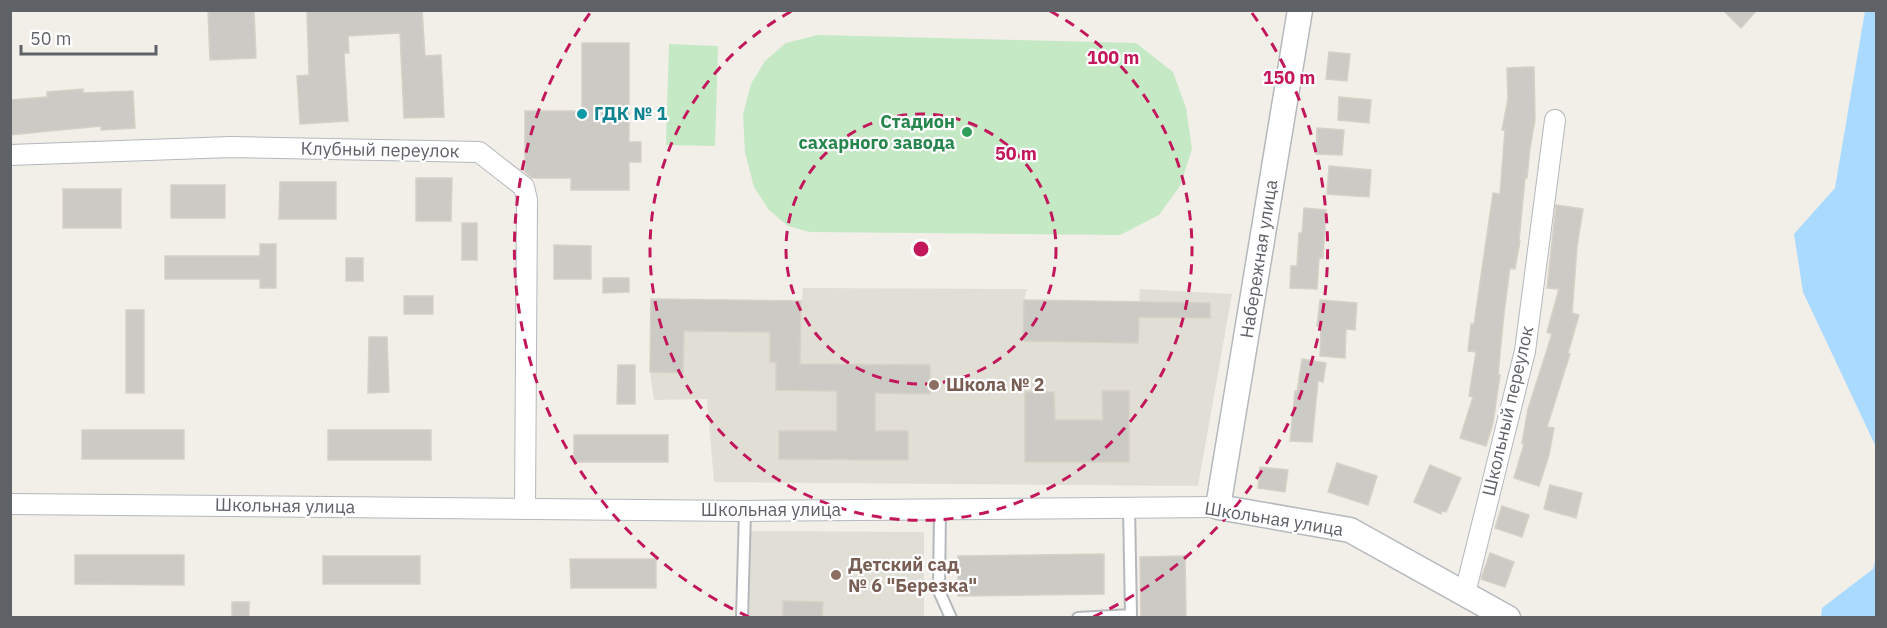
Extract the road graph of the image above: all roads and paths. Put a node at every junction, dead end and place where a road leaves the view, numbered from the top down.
1 (1300, 10) edge
2 (1555, 120) dead end
3 (10, 155) edge
4 (10, 504) edge
5 (1129, 507) junction
6 (1218, 507) junction
7 (525, 508) junction
8 (940, 509) junction
9 (745, 511) junction
10 (1465, 593) junction
11 (1131, 616) edge
12 (742, 618) edge
13 (951, 618) edge
14 (1078, 618) edge
15 (1508, 618) edge

1 - 6 street, Набережная улица
2 - 10 street, Школьный переулок
3 - 7 street, Клубный переулок
4 - 7 street, Школьная улица
5 - 6 street, Школьная улица
5 - 8 street, Школьная улица
5 - 11 lane
6 - 10 street, Школьная улица
7 - 9 street, Школьная улица
8 - 9 street, Школьная улица
8 - 13 lane
9 - 12 lane
10 - 15 street, Школьная улица
11 - 14 lane

